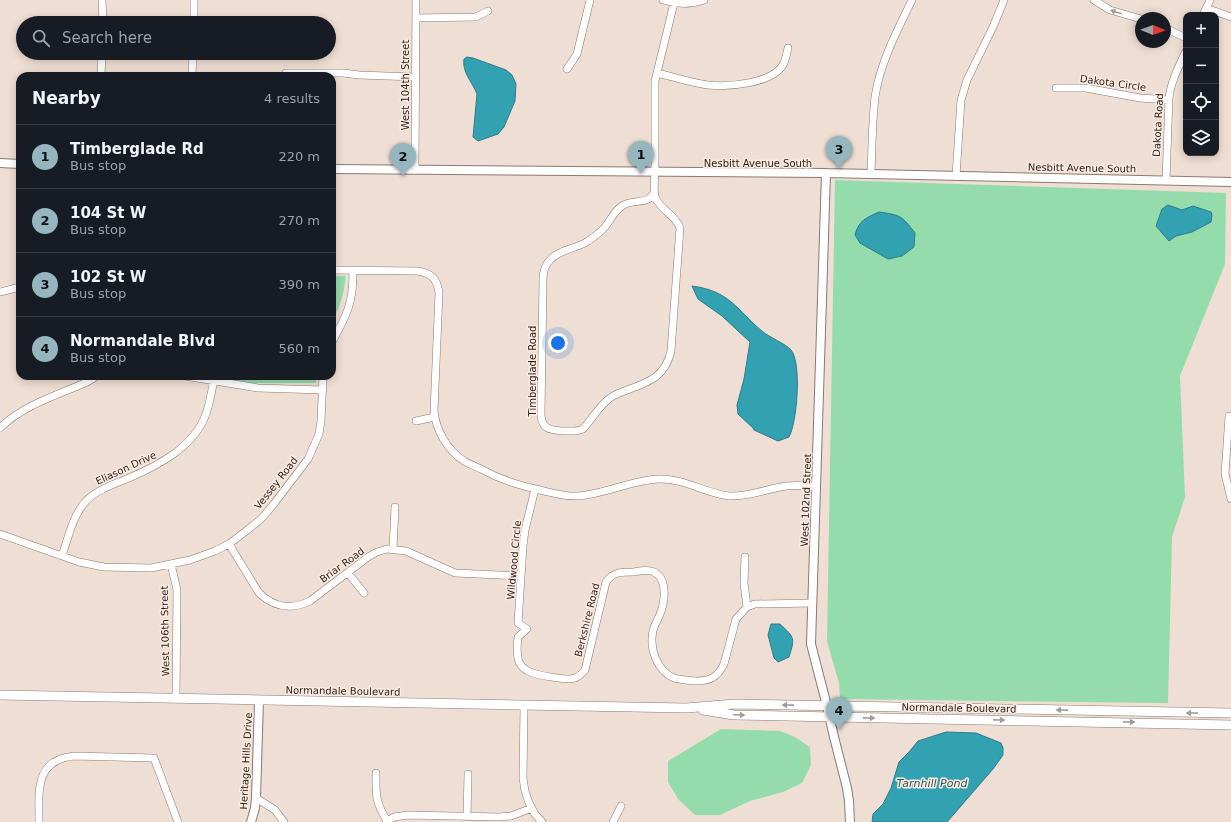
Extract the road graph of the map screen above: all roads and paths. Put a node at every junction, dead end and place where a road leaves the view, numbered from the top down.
1 (102, 0) edge
2 (194, 0) edge
3 (416, 0) edge
4 (590, 0) edge
5 (663, 0) edge
6 (704, 0) edge
7 (912, 0) edge
8 (1004, 0) edge
9 (1094, 0) edge
10 (1210, 0) edge
11 (674, 3) junction
12 (1206, 8) junction
13 (488, 11) dead end
14 (1204, 12) edge
15 (103, 16) edge
16 (194, 16) edge
17 (1135, 17) edge
18 (1231, 17) edge
19 (416, 18) junction
20 (1171, 31) edge
21 (1183, 37) edge
22 (788, 48) dead end
23 (1183, 58) edge
24 (102, 60) edge
25 (193, 60) edge
26 (567, 69) dead end
27 (101, 72) edge
28 (192, 72) edge
29 (336, 73) edge
30 (657, 73) junction
31 (415, 77) junction
32 (1056, 88) dead end
33 (1168, 100) junction
34 (0, 163) edge
35 (16, 164) edge
36 (336, 169) edge
37 (415, 170) junction
38 (826, 173) junction
39 (871, 174) junction
40 (655, 175) junction
41 (956, 176) junction
42 (1166, 180) junction
43 (1231, 182) edge
44 (654, 192) junction
45 (336, 270) edge
46 (353, 270) junction
47 (16, 288) edge
48 (0, 292) edge
49 (336, 335) edge
50 (91, 380) edge
51 (208, 380) edge
52 (323, 380) edge
53 (214, 381) junction
54 (322, 390) junction
55 (1229, 416) dead end
56 (435, 417) junction
57 (416, 420) dead end
58 (0, 428) edge
59 (816, 486) junction
60 (534, 489) junction
61 (1231, 499) edge
62 (395, 508) dead end
63 (0, 534) edge
64 (229, 544) junction
65 (393, 550) junction
66 (62, 556) junction
67 (746, 557) dead end
68 (171, 564) junction
69 (348, 573) junction
70 (521, 576) junction
71 (364, 593) dead end
72 (812, 603) junction
73 (747, 607) junction
74 (527, 629) joint
75 (0, 695) edge
76 (176, 699) junction
77 (259, 700) junction
78 (524, 706) junction
79 (827, 706) junction
80 (686, 708) junction
81 (1231, 713) edge
82 (830, 717) junction
83 (1231, 725) edge
84 (376, 773) dead end
85 (468, 774) dead end
86 (256, 798) junction
87 (621, 806) dead end
88 (532, 808) junction
89 (467, 817) junction
90 (387, 821) edge
91 (39, 822) edge
92 (178, 822) edge
93 (251, 822) edge
94 (284, 822) edge
95 (542, 822) edge
96 (613, 822) edge
97 (850, 822) edge

1 - 15 street
2 - 16 street
3 - 19 street, West 104th Street
4 - 26 street
5 - 11 street
6 - 11 street
7 - 39 street
8 - 41 street
17 -> 9 street
10 - 12 street
11 - 30 street
12 - 14 street
12 - 18 street
13 - 19 street
19 - 31 street, West 104th Street
20 - 21 street
22 - 30 street
23 - 33 street, Dakota Road
24 - 27 street
25 - 28 street
29 - 31 street
30 - 40 street
31 - 37 street, West 104th Street
32 - 33 street, Dakota Circle
33 - 42 street, Dakota Road
34 - 35 street
36 - 37 street, Nesbitt Avenue South
37 - 40 street, Nesbitt Avenue South
38 - 39 street, Nesbitt Avenue South
38 - 40 street, Nesbitt Avenue South
38 - 59 street, West 102nd Street
39 - 41 street, Nesbitt Avenue South
40 - 44 street
41 - 42 street, Nesbitt Avenue South
42 - 43 street, Nesbitt Avenue South
44 - 44 street, Timberglade Road
45 - 46 street
46 - 49 street
46 - 56 street
47 - 48 street
50 - 58 street
51 - 53 street
52 - 54 street, Vessey Road
53 - 54 street
53 - 66 street, Eliason Drive
54 - 64 street, Vessey Road
55 - 61 street
56 - 57 street
56 - 60 street
59 - 60 street
59 - 72 street, West 102nd Street
60 - 70 street, Wildwood Circle
62 - 65 street
63 - 66 street, Vessey Road
64 - 68 street, Vessey Road
64 - 69 street, Briar Road
65 - 69 street, Briar Road
65 - 70 street, Briar Road
66 - 68 street, Vessey Road
67 - 73 street
68 - 76 street, West 106th Street
69 - 71 street
70 - 74 street, Wildwood Circle
72 - 73 street
72 - 79 street, West 102nd Street
73 - 74 street, Berkshire Road
75 - 76 main road, Normandale Boulevard
76 - 77 main road, Normandale Boulevard
77 - 78 main road, Normandale Boulevard
77 - 86 street, Heritage Hills Drive
78 - 80 main road, Normandale Boulevard
78 - 88 street
79 -> 80 main road, Normandale Boulevard
81 -> 79 main road, Normandale Boulevard
79 - 82 street, West 102nd Street
80 -> 82 main road, Normandale Boulevard
82 -> 83 main road, Normandale Boulevard
82 - 97 street, West 102nd Street
84 - 90 street
85 - 89 street
86 - 93 street, Heritage Hills Drive
86 - 94 street
87 - 96 street
88 - 89 street
88 - 95 street
89 - 90 street
91 - 92 street

